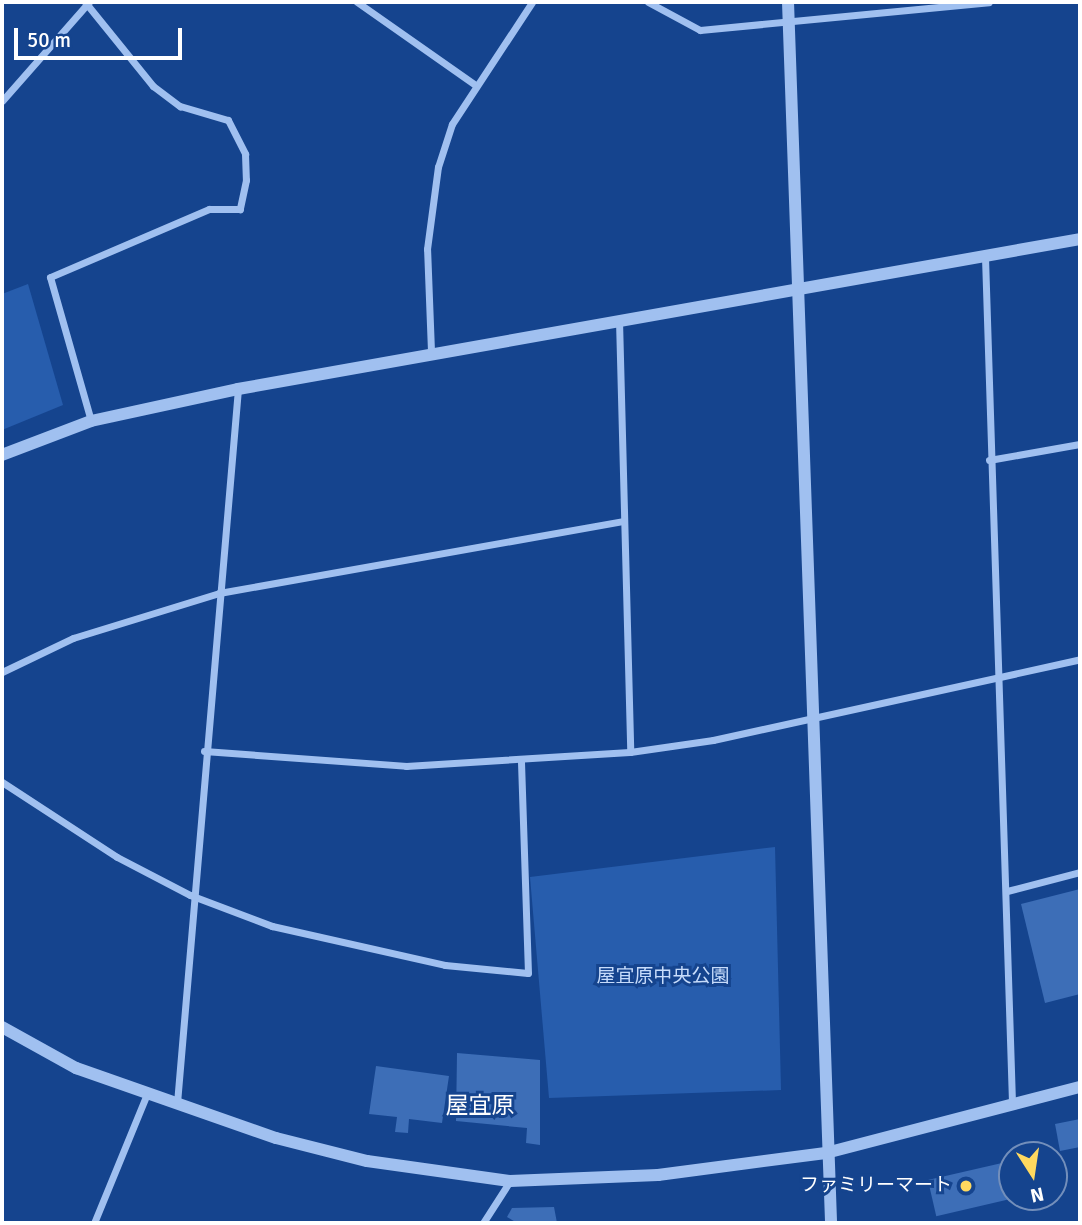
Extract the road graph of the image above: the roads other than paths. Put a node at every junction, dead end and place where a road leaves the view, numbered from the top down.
1 (88, 2) edge
2 (357, 2) edge
3 (532, 2) edge
4 (648, 2) edge
5 (788, 2) edge
6 (989, 2) edge
7 (789, 24) junction
8 (474, 84) junction
9 (2, 101) edge
10 (1080, 239) edge
11 (985, 257) junction
12 (800, 291) junction
13 (619, 320) junction
14 (430, 351) junction
15 (237, 389) junction
16 (91, 421) junction
17 (1080, 444) edge
18 (2, 455) edge
19 (989, 460) junction
20 (623, 521) junction
21 (219, 593) junction
22 (1080, 659) edge
23 (2, 672) edge
24 (998, 678) junction
25 (814, 718) junction
26 (204, 751) junction
27 (630, 752) junction
28 (521, 762) junction
29 (2, 782) edge
30 (1080, 872) edge
31 (1007, 891) junction
32 (190, 895) junction
33 (2, 1027) edge
34 (1080, 1087) edge
35 (146, 1096) junction
36 (1012, 1104) junction
37 (177, 1108) junction
38 (826, 1153) junction
39 (510, 1181) junction
40 (94, 1223) edge
41 (483, 1223) edge
42 (831, 1223) edge

1 - 9 street
1 - 16 street
2 - 8 street
3 - 8 street
4 - 7 street
5 - 7 street
6 - 7 street
7 - 12 street
8 - 14 street
10 - 11 street
11 - 12 street
11 - 19 street
12 - 13 street
12 - 25 street
13 - 14 street
13 - 20 street
14 - 15 street
15 - 16 street
15 - 21 street
16 - 18 street
17 - 19 street
19 - 24 street
20 - 21 street
20 - 27 street
21 - 23 street
21 - 26 street
22 - 24 street
24 - 25 street
24 - 31 street
25 - 27 street
25 - 38 street
26 - 28 street
26 - 32 street
27 - 28 street
28 - 32 street
29 - 32 street
30 - 31 street
31 - 36 street
32 - 37 street
33 - 35 street
34 - 36 street
35 - 37 street
35 - 40 street
36 - 38 street
37 - 39 street
38 - 39 street
38 - 42 street
39 - 41 street

